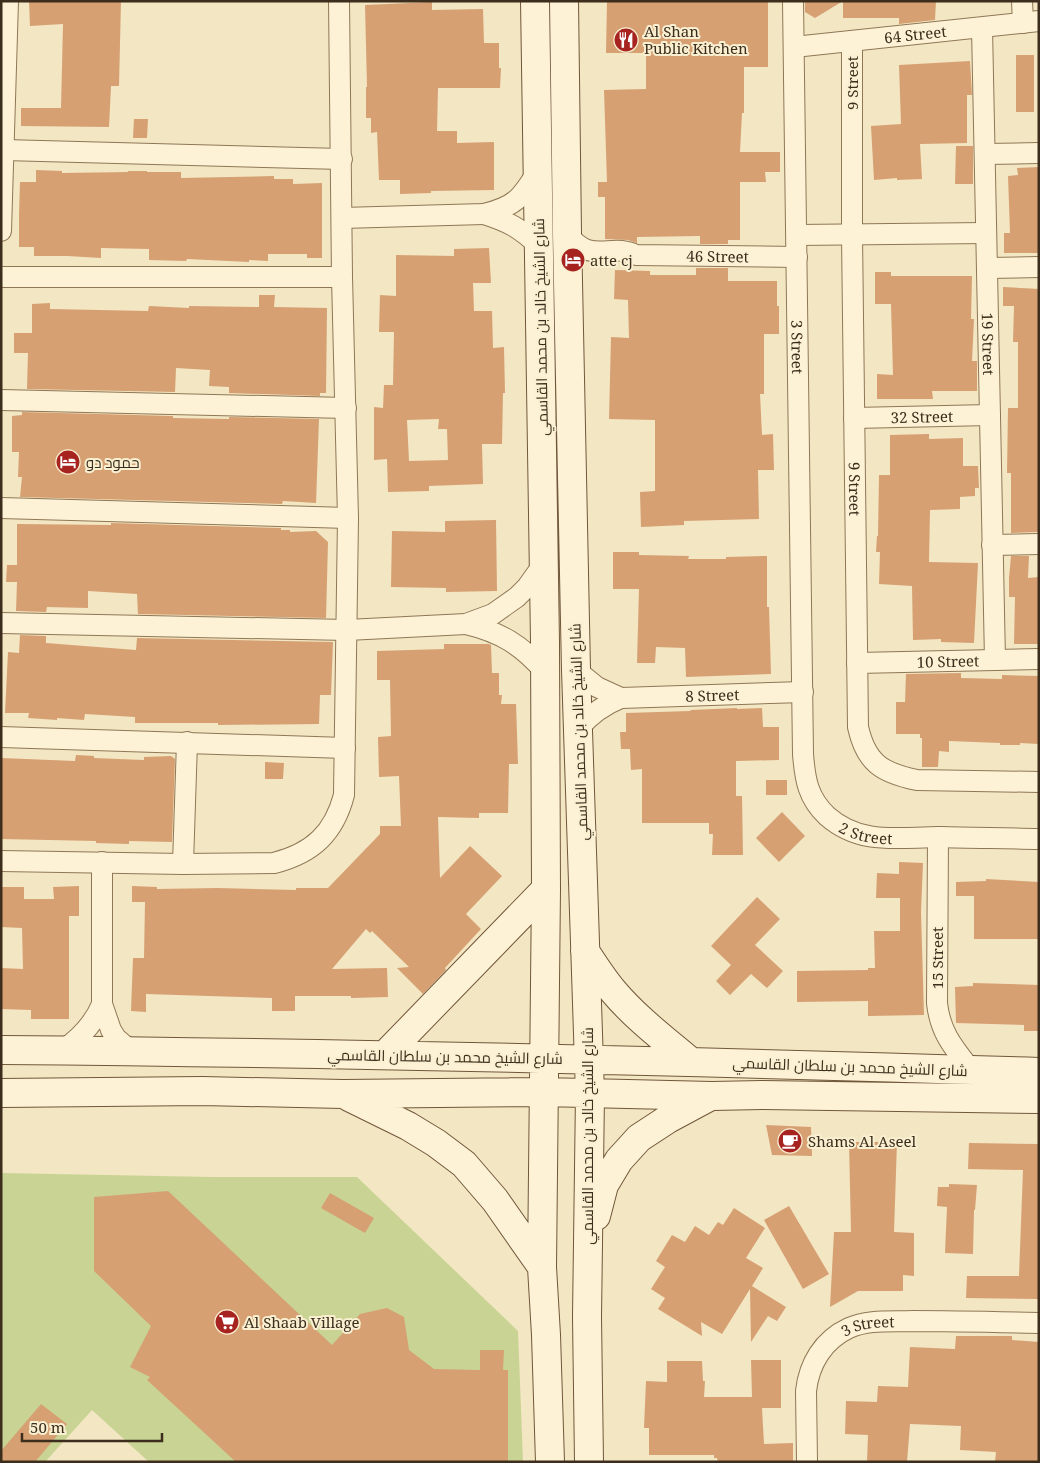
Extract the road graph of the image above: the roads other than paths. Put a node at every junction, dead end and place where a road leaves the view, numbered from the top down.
1 (8, 1) edge
2 (340, 1) edge
3 (535, 1) edge
4 (564, 1) edge
5 (793, 1) edge
6 (1022, 1) edge
7 (1031, 22) edge
8 (982, 28) junction
9 (852, 42) junction
10 (794, 47) junction
11 (4, 150) junction
12 (1039, 153) edge
13 (984, 154) junction
14 (342, 159) junction
15 (538, 171) junction
16 (484, 214) junction
17 (342, 218) junction
18 (1, 231) edge
19 (567, 234) junction
20 (986, 234) junction
21 (797, 235) junction
22 (852, 235) junction
23 (539, 246) junction
24 (636, 254) junction
25 (797, 257) junction
26 (1039, 267) edge
27 (987, 268) junction
28 (568, 276) junction
29 (1, 277) edge
30 (342, 277) junction
31 (1, 400) edge
32 (346, 408) junction
33 (990, 415) junction
34 (854, 418) junction
35 (1, 508) edge
36 (348, 518) junction
37 (1039, 544) edge
38 (992, 545) junction
39 (544, 563) junction
40 (1, 623) edge
41 (466, 624) junction
42 (347, 630) junction
43 (1039, 659) edge
44 (995, 660) junction
45 (857, 663) junction
46 (576, 670) junction
47 (545, 672) junction
48 (803, 692) junction
49 (620, 698) junction
50 (578, 729) junction
51 (1, 737) edge
52 (187, 742) junction
53 (345, 748) junction
54 (1039, 782) edge
55 (938, 837) junction
56 (1039, 839) edge
57 (1, 862) edge
58 (102, 862) junction
59 (183, 864) junction
60 (546, 889) junction
61 (585, 951) junction
62 (102, 1004) junction
63 (1, 1050) edge
64 (63, 1050) junction
65 (130, 1050) junction
66 (385, 1055) junction
67 (544, 1058) junction
68 (588, 1058) junction
69 (691, 1062) junction
70 (971, 1070) junction
71 (1039, 1072) edge
72 (543, 1092) junction
73 (1, 1094) edge
74 (343, 1094) junction
75 (590, 1094) junction
76 (712, 1096) junction
77 (1039, 1098) edge
78 (587, 1246) junction
79 (542, 1267) junction
80 (1039, 1323) edge
81 (550, 1462) edge
82 (589, 1462) edge
83 (807, 1462) edge

1 - 11 street
2 - 14 street
3 - 15 main road, شارع الشيخ خالد بن محمد القاسمي
4 - 19 main road, شارع الشيخ خالد بن محمد القاسمي
5 - 10 street, 3 Street
6 - 7 street
7 - 8 street, 64 Street
8 - 9 street, 64 Street
8 - 13 street, 19 Street
9 - 10 street, 64 Street
9 - 22 street, 9 Street
10 - 21 street, 3 Street
11 - 14 street
11 - 18 street
12 - 13 street
13 - 20 street, 19 Street
14 - 17 street
15 - 16 street
15 - 23 main road, شارع الشيخ خالد بن محمد القاسمي
16 - 17 street
16 - 23 street
17 - 30 street
19 - 24 street, 46 Street
19 - 28 main road, شارع الشيخ خالد بن محمد القاسمي
20 - 22 street
20 - 27 street, 19 Street
21 - 22 street
21 - 25 street, 3 Street
22 - 34 street, 9 Street
23 - 39 main road, شارع الشيخ خالد بن محمد القاسمي
24 - 25 street, 46 Street
24 - 28 street, 46 Street
25 - 48 street, 3 Street
26 - 27 street
27 - 33 street, 19 Street
28 - 46 main road, شارع الشيخ خالد بن محمد القاسمي
29 - 30 street
30 - 32 street
31 - 32 street
32 - 36 street
33 - 34 street, 32 Street
33 - 38 street, 19 Street
34 - 45 street, 9 Street
35 - 36 street
36 - 42 street
37 - 38 street
38 - 44 street, 19 Street
39 - 41 street
39 - 47 main road, شارع الشيخ خالد بن محمد القاسمي
40 - 42 street
41 - 42 street
41 - 47 street
42 - 53 street
43 - 44 street, 10 Street
44 - 45 street, 10 Street
45 - 54 street, 9 Street
46 - 49 street, 8 Street
46 - 50 main road, شارع الشيخ خالد بن محمد القاسمي
47 - 60 main road, شارع الشيخ خالد بن محمد القاسمي
48 - 49 street, 8 Street
48 - 55 street, 2 Street
49 - 50 street, 8 Street
50 - 61 main road, شارع الشيخ خالد بن محمد القاسمي
51 - 52 street
52 - 53 street
52 - 59 street
53 - 59 street
55 - 56 street, 2 Street
55 - 70 street, 15 Street
57 - 58 street
58 - 59 street
58 - 62 street
60 - 66 main road
60 - 67 main road, شارع الشيخ خالد بن محمد القاسمي
61 - 68 main road, شارع الشيخ خالد بن محمد القاسمي
61 - 69 main road
62 - 64 street
62 - 65 street
63 - 64 main road, شارع الشيخ محمد بن سلطان القاسمي
64 - 65 main road, شارع الشيخ محمد بن سلطان القاسمي
65 - 66 main road, شارع الشيخ محمد بن سلطان القاسمي
66 - 67 main road, شارع الشيخ محمد بن سلطان القاسمي
67 - 68 main road, شارع الشيخ محمد بن سلطان القاسمي
67 - 72 main road, شارع الشيخ خالد بن محمد القاسمي
68 - 69 main road, شارع الشيخ محمد بن سلطان القاسمي
68 - 75 main road, شارع الشيخ خالد بن محمد القاسمي
69 - 70 main road, شارع الشيخ محمد بن سلطان القاسمي
70 - 71 main road, شارع الشيخ محمد بن سلطان القاسمي
72 - 74 main road, شارع الشيخ محمد بن سلطان القاسمي
72 - 75 main road, شارع الشيخ محمد بن سلطان القاسمي
72 - 79 main road, شارع الشيخ خالد بن محمد القاسمي
73 - 74 main road, شارع الشيخ محمد بن سلطان القاسمي
74 - 79 main road
75 - 76 main road, شارع الشيخ محمد بن سلطان القاسمي
75 - 78 main road, شارع الشيخ خالد بن محمد القاسمي
76 - 77 main road, شارع الشيخ محمد بن سلطان القاسمي
76 - 78 main road
78 - 82 main road, شارع الشيخ خالد بن محمد القاسمي
79 - 81 main road, شارع الشيخ خالد بن محمد القاسمي
80 - 83 street, 3 Street

